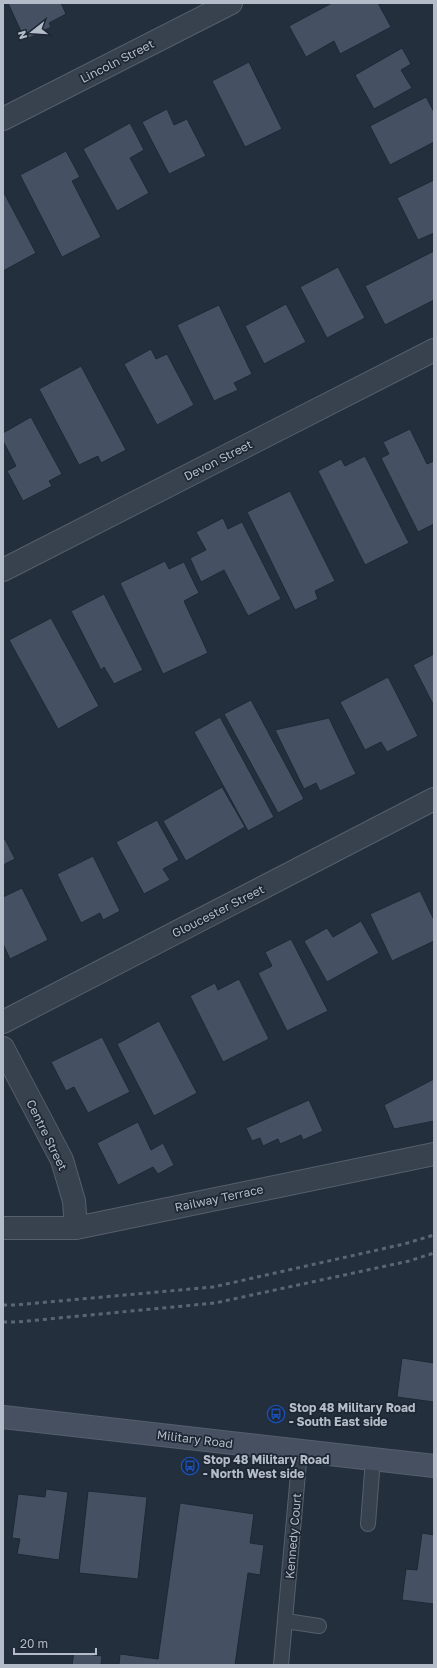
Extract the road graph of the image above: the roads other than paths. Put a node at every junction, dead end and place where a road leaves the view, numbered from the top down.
1 (231, 3) edge
2 (3, 119) edge
3 (434, 350) edge
4 (3, 570) edge
5 (434, 799) edge
6 (3, 1022) edge
7 (3, 1048) edge
8 (434, 1154) edge
9 (3, 1228) edge
10 (76, 1228) junction
11 (3, 1417) edge
12 (300, 1451) junction
13 (373, 1459) junction
14 (434, 1466) edge
15 (368, 1524) dead end
16 (286, 1621) junction
17 (319, 1626) dead end
18 (281, 1665) edge

1 - 2 street, Lincoln Street
3 - 4 street, Devon Street
5 - 6 street, Gloucester Street
7 - 10 street, Centre Street
8 - 10 street, Railway Terrace
9 - 10 street, Railway Terrace
11 - 12 main road, Military Road
12 - 13 main road, Military Road
12 - 16 lane, Kennedy Court
13 - 14 main road, Military Road
13 - 15 lane
16 - 17 lane
16 - 18 lane, Kennedy Court

